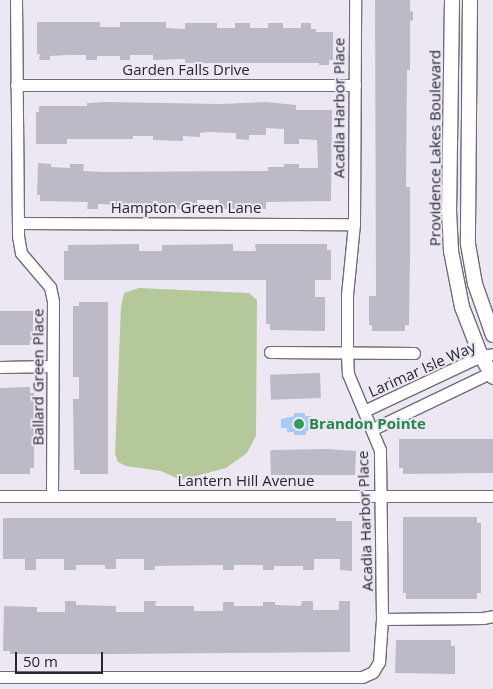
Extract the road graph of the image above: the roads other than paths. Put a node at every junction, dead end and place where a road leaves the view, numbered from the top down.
1 (16, 0) edge
2 (355, 0) edge
3 (452, 0) edge
4 (470, 0) edge
5 (16, 85) junction
6 (355, 85) junction
7 (18, 223) junction
8 (354, 224) junction
9 (493, 334) edge
10 (270, 352) dead end
11 (347, 353) junction
12 (414, 353) dead end
13 (487, 355) edge
14 (52, 366) junction
15 (0, 367) edge
16 (492, 373) edge
17 (399, 396) junction
18 (364, 411) junction
19 (408, 413) junction
20 (373, 429) junction
21 (0, 496) edge
22 (52, 496) junction
23 (381, 496) junction
24 (493, 496) edge
25 (493, 616) edge
26 (382, 619) junction
27 (0, 677) edge

1 - 5 street, Ballard Green Place
2 - 6 street, Acadia Harbor Place
3 - 13 street, Providence Lakes Boulevard
4 - 9 street
5 - 6 street, Garden Falls Drive
5 - 7 street, Ballard Green Place
6 - 8 street, Acadia Harbor Place
7 - 8 street, Hampton Green Lane
7 - 14 street, Ballard Green Place
8 - 11 street, Acadia Harbor Place
10 - 11 street
11 - 12 street
11 - 18 street, Acadia Harbor Place
13 - 16 street, Providence Lakes Boulevard
13 - 17 street, Larimar Isle Way
14 - 15 street
14 - 22 street, Ballard Green Place
16 - 19 street, Larimar Isle Way
17 - 18 street, Larimar Isle Way
17 - 19 street
18 - 20 street, Acadia Harbor Place
19 - 20 street, Larimar Isle Way
20 - 23 street, Acadia Harbor Place
21 - 22 street, Lantern Hill Avenue
22 - 23 street, Lantern Hill Avenue
23 - 24 street, Lantern Hill Avenue
23 - 26 street, Acadia Harbor Place
25 - 26 street
26 - 27 street, Acadia Harbor Place

